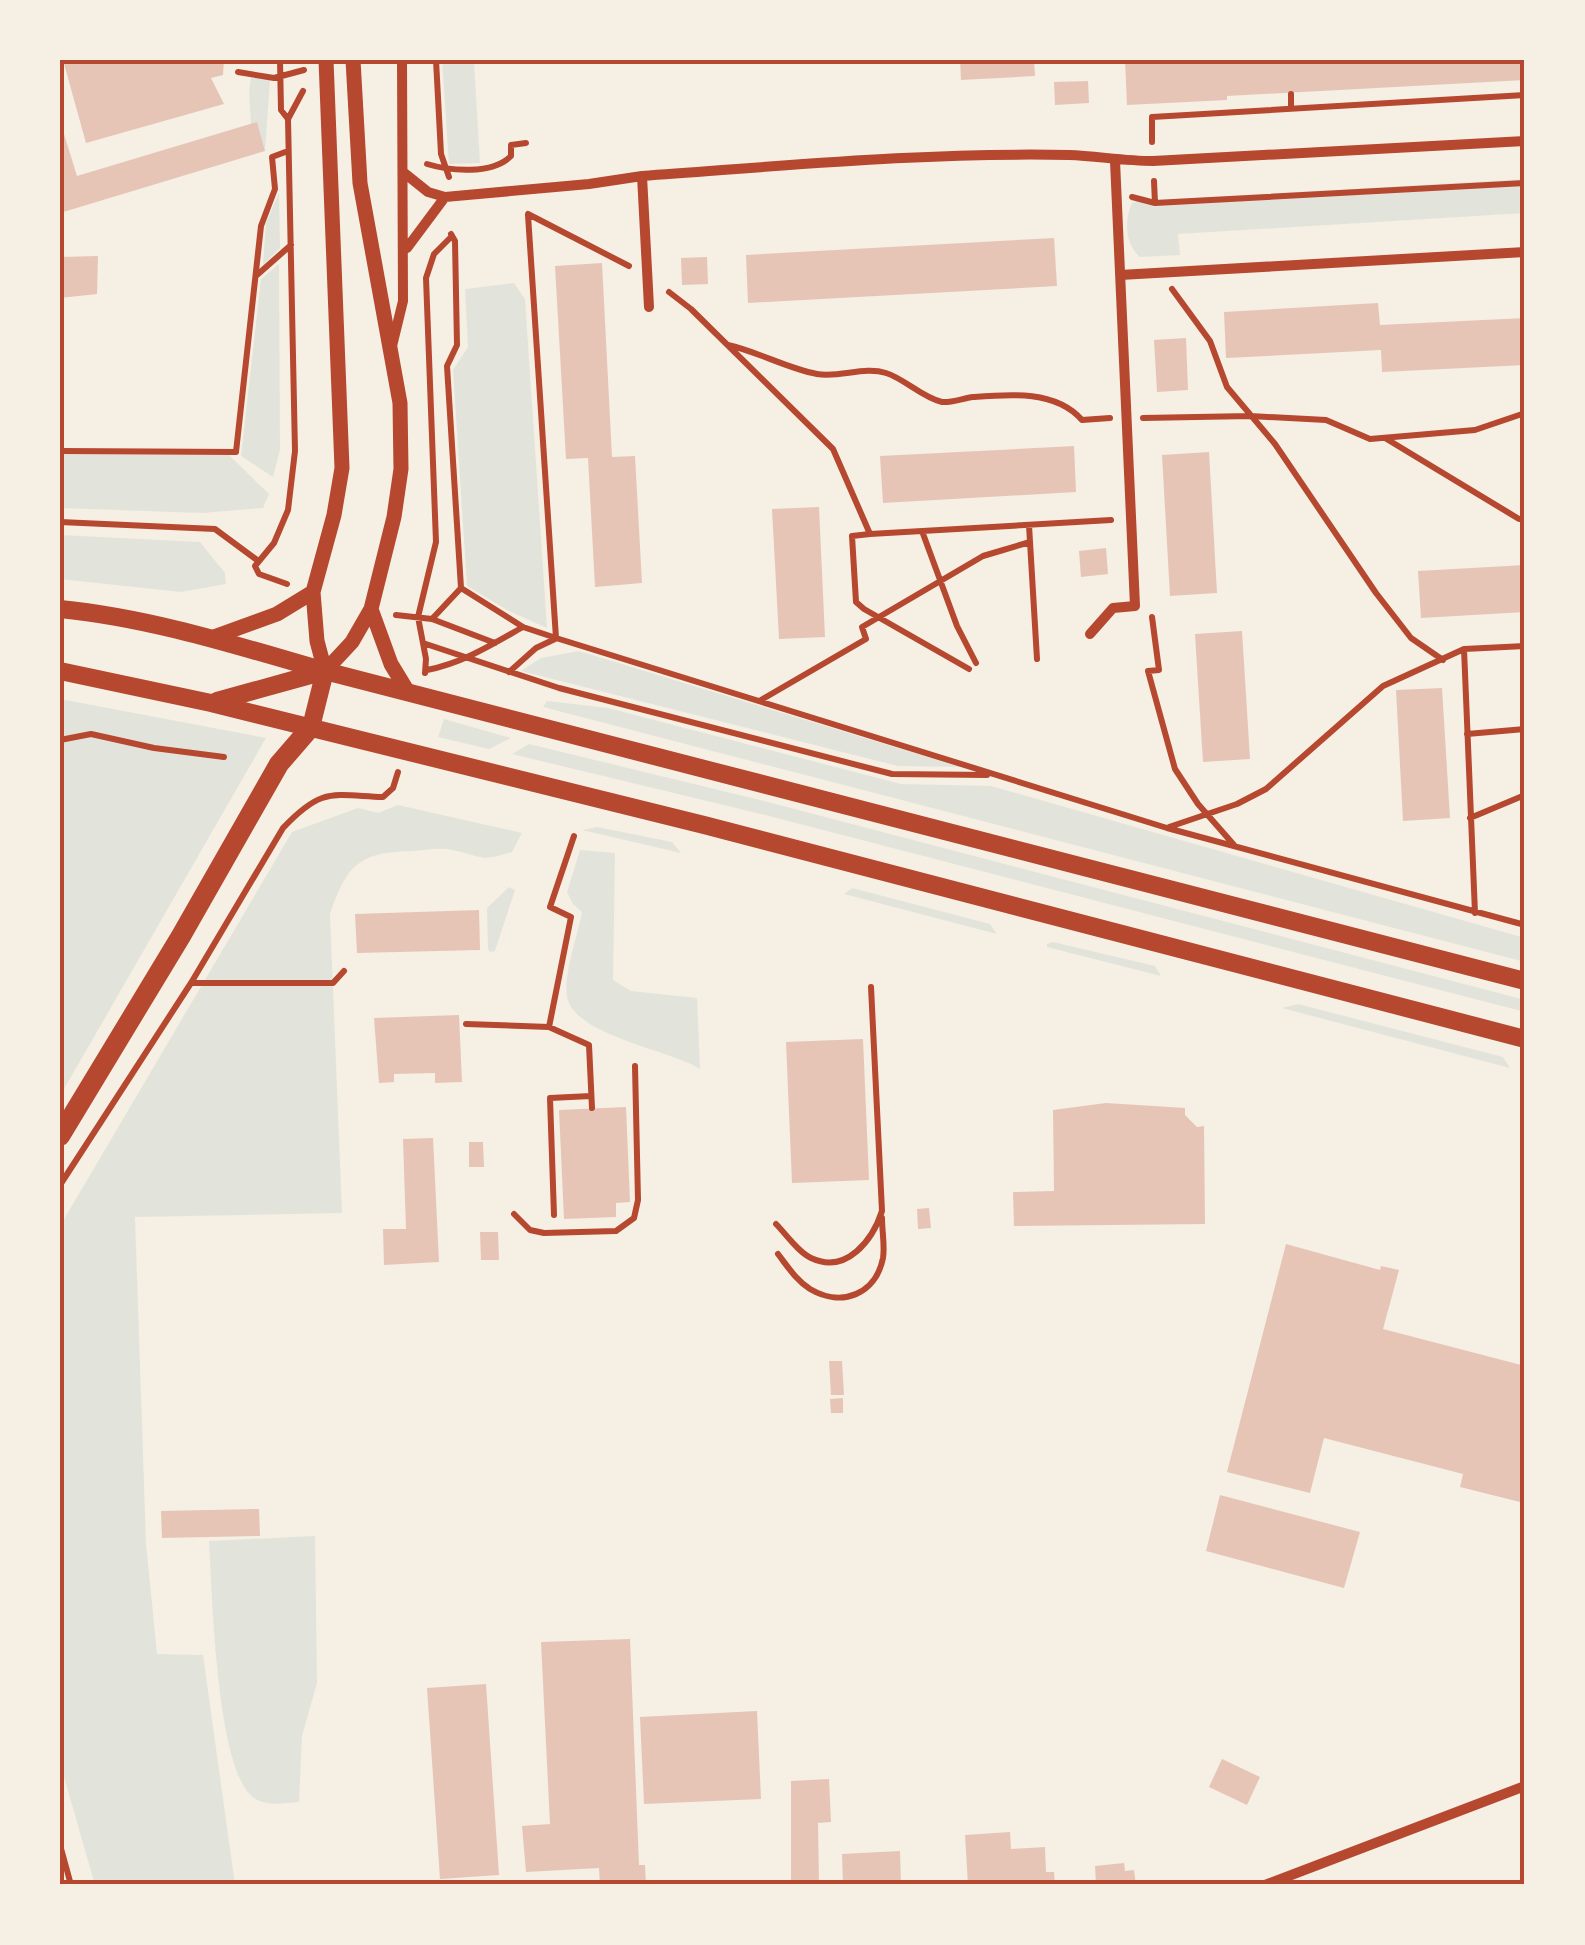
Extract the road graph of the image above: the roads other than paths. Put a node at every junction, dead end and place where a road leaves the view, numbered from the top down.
1 (326, 60) edge
2 (353, 60) edge
3 (402, 60) edge
4 (1525, 140) edge
5 (1114, 161) junction
6 (402, 172) junction
7 (642, 176) junction
8 (445, 197) junction
9 (1525, 252) edge
10 (404, 254) junction
11 (1120, 275) junction
12 (649, 306) dead end
13 (392, 346) junction
14 (313, 592) junction
15 (60, 609) edge
16 (378, 611) junction
17 (1090, 634) dead end
18 (211, 638) junction
19 (60, 671) edge
20 (326, 671) junction
21 (414, 693) junction
22 (212, 703) junction
23 (311, 727) junction
24 (1525, 981) edge
25 (871, 986) dead end
26 (1525, 1039) edge
27 (635, 1066) dead end
28 (60, 1136) edge
29 (882, 1211) junction
30 (514, 1214) road end
31 (776, 1224) dead end
32 (778, 1254) dead end
33 (1525, 1786) edge
34 (1265, 1885) edge

1 - 14 street
2 - 13 street
3 - 6 street
4 - 5 street
5 - 7 street
5 - 11 street
6 - 8 street
6 - 10 street
7 - 8 street
7 - 12 street
8 - 10 street
9 - 11 street
10 - 13 street
11 - 17 street
13 - 16 street
14 - 18 street
14 - 20 street
15 - 18 main road
16 - 20 street
16 - 21 street
18 - 20 main road
19 - 22 main road
20 - 21 main road
20 - 22 main road
20 - 23 main road
21 - 24 main road
22 - 23 main road
23 - 26 main road
23 - 28 main road
25 - 29 lane
27 - 30 lane
29 - 31 lane
29 - 32 lane
33 - 34 street

